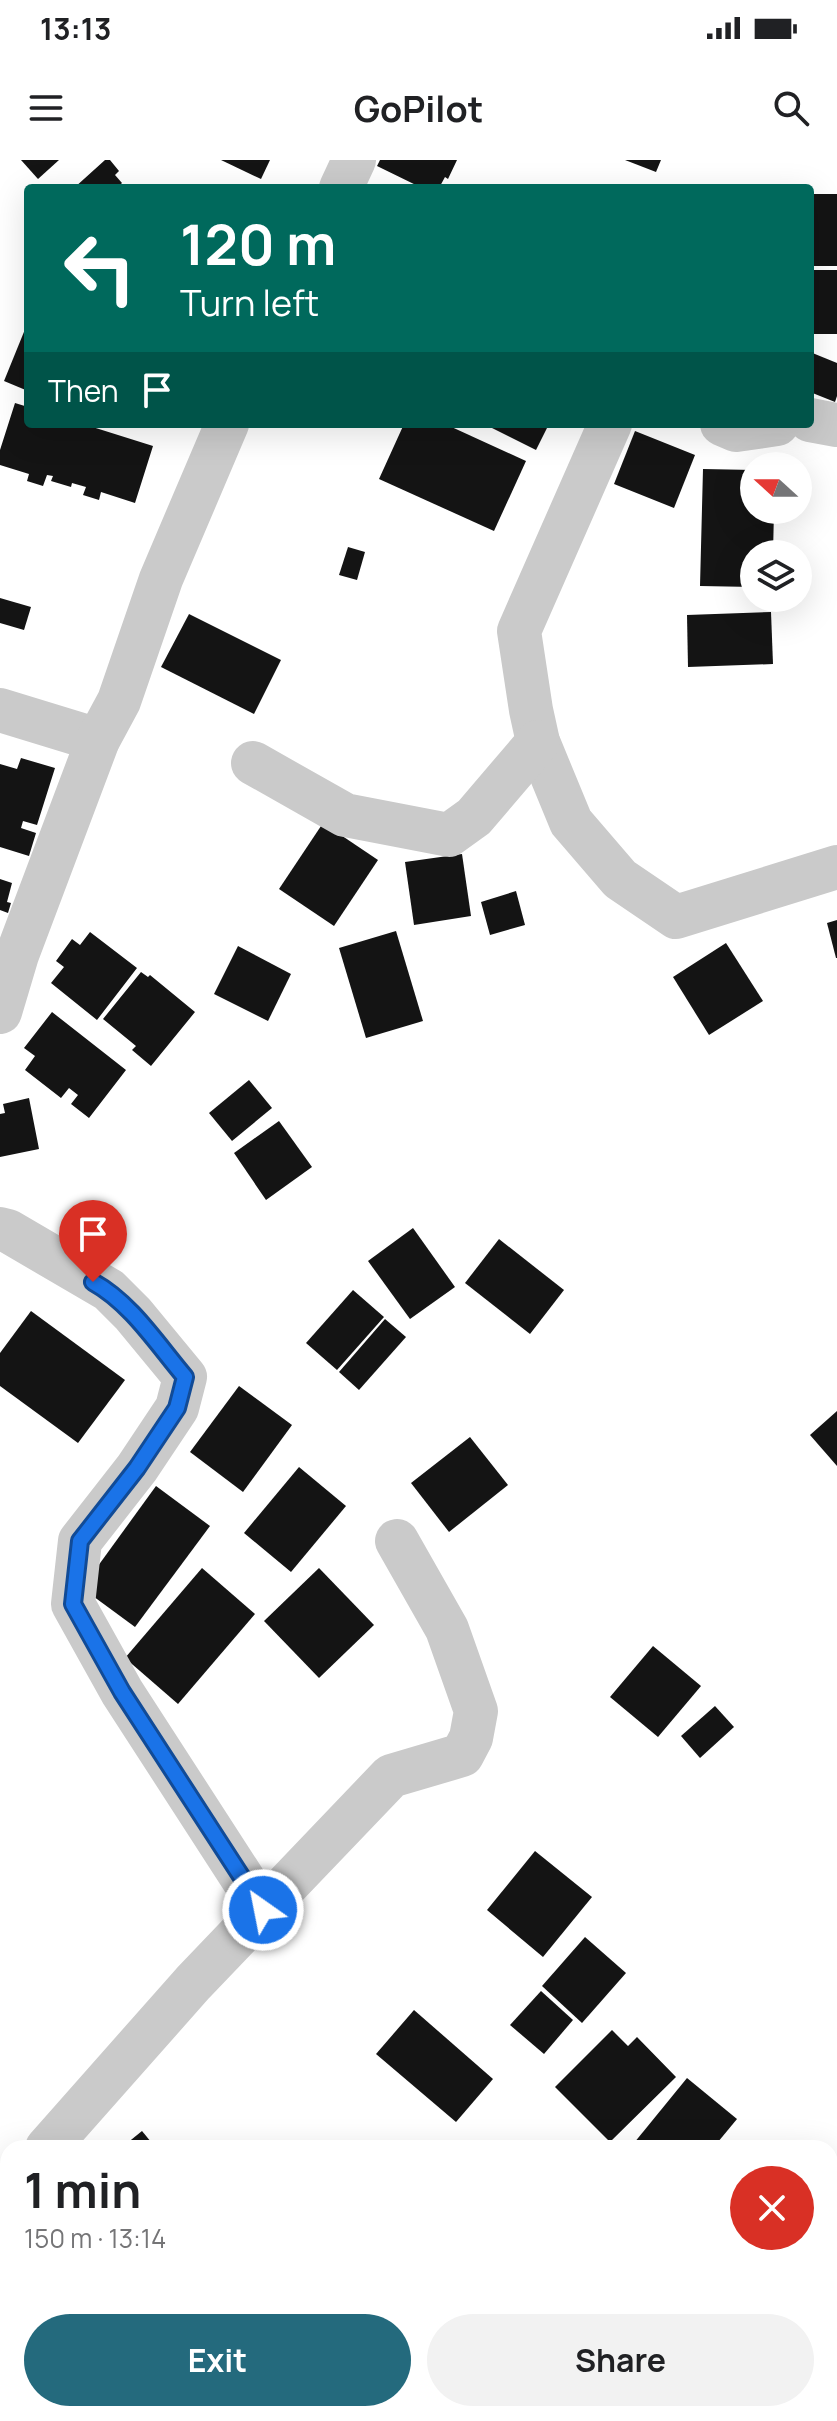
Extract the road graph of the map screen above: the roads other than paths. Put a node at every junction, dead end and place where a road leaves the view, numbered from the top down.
1 (354, 160) edge
2 (343, 184) edge
3 (814, 421) edge
4 (837, 425) edge
5 (225, 428) edge
6 (608, 428) edge
7 (0, 710) edge
8 (98, 740) junction
9 (538, 742) junction
10 (253, 763) dead end
11 (837, 867) edge
12 (0, 1012) edge
13 (0, 1229) edge
14 (397, 1541) dead end
15 (263, 1910) junction
16 (54, 2140) edge

1 - 2 street
3 - 4 street
5 - 8 street
6 - 9 street
7 - 8 street
8 - 12 street
9 - 10 street
9 - 11 street
13 - 15 street
14 - 15 street
15 - 16 street

